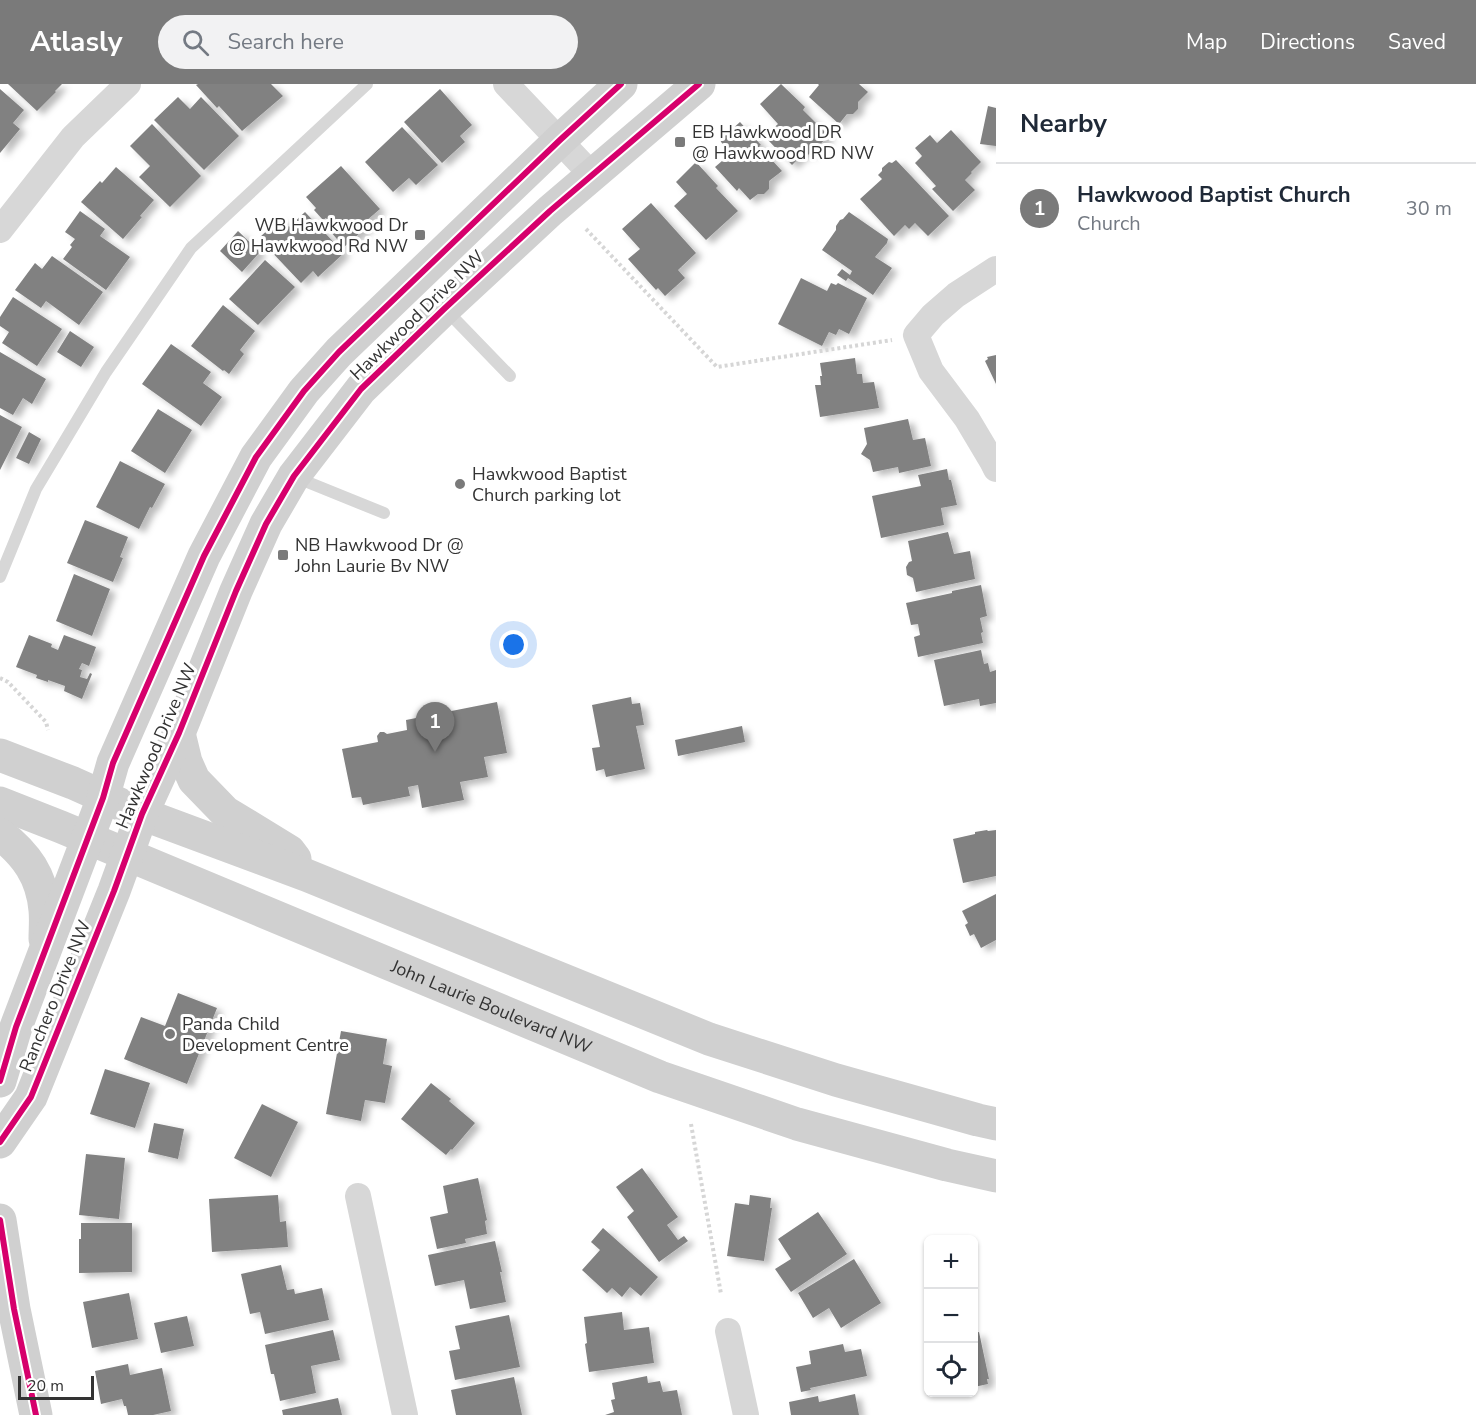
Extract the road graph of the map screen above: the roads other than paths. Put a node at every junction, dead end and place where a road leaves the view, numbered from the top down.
1 (128, 84) edge
2 (367, 84) edge
3 (506, 84) edge
4 (621, 84) edge
5 (699, 84) edge
6 (560, 140) junction
7 (592, 176) junction
8 (0, 230) edge
9 (996, 269) edge
10 (444, 309) junction
11 (510, 376) dead end
12 (256, 457) junction
13 (996, 470) edge
14 (294, 476) junction
15 (384, 513) dead end
16 (0, 577) edge
17 (179, 733) junction
18 (0, 755) edge
19 (104, 798) junction
20 (0, 803) edge
21 (142, 814) junction
22 (0, 834) edge
23 (89, 839) junction
24 (126, 855) junction
25 (306, 875) junction
26 (44, 953) junction
27 (0, 1081) edge
28 (996, 1124) edge
29 (0, 1142) edge
30 (996, 1176) edge
31 (358, 1196) dead end
32 (0, 1220) edge
33 (728, 1330) dead end
34 (36, 1415) edge
35 (405, 1415) edge
36 (746, 1415) edge

1 - 8 street
2 - 16 lane
3 - 6 street
4 - 6 street, Hawkwood Drive NW
5 - 7 street, Hawkwood Drive NW
6 - 7 street
6 - 12 street, Hawkwood Drive NW
7 - 10 street, Hawkwood Drive NW
9 - 13 street
10 - 11 lane
10 - 14 street, Hawkwood Drive NW
12 - 14 street
12 - 19 street, Hawkwood Drive NW
14 - 15 lane
14 - 17 street, Hawkwood Drive NW
17 - 21 street, Hawkwood Drive NW
17 - 25 street
18 - 19 street
19 - 21 street
19 - 23 street, Hawkwood Drive NW
20 - 23 street, John Laurie Boulevard NW
21 - 24 street, Hawkwood Drive NW
21 - 25 street
22 - 26 street
23 - 24 street, John Laurie Boulevard NW
23 - 26 street, Ranchero Drive NW
24 - 29 street, Ranchero Drive NW
24 - 30 street, John Laurie Boulevard NW
25 - 28 street
26 - 27 street, Ranchero Drive NW
31 - 35 street
32 - 34 street
33 - 36 street

